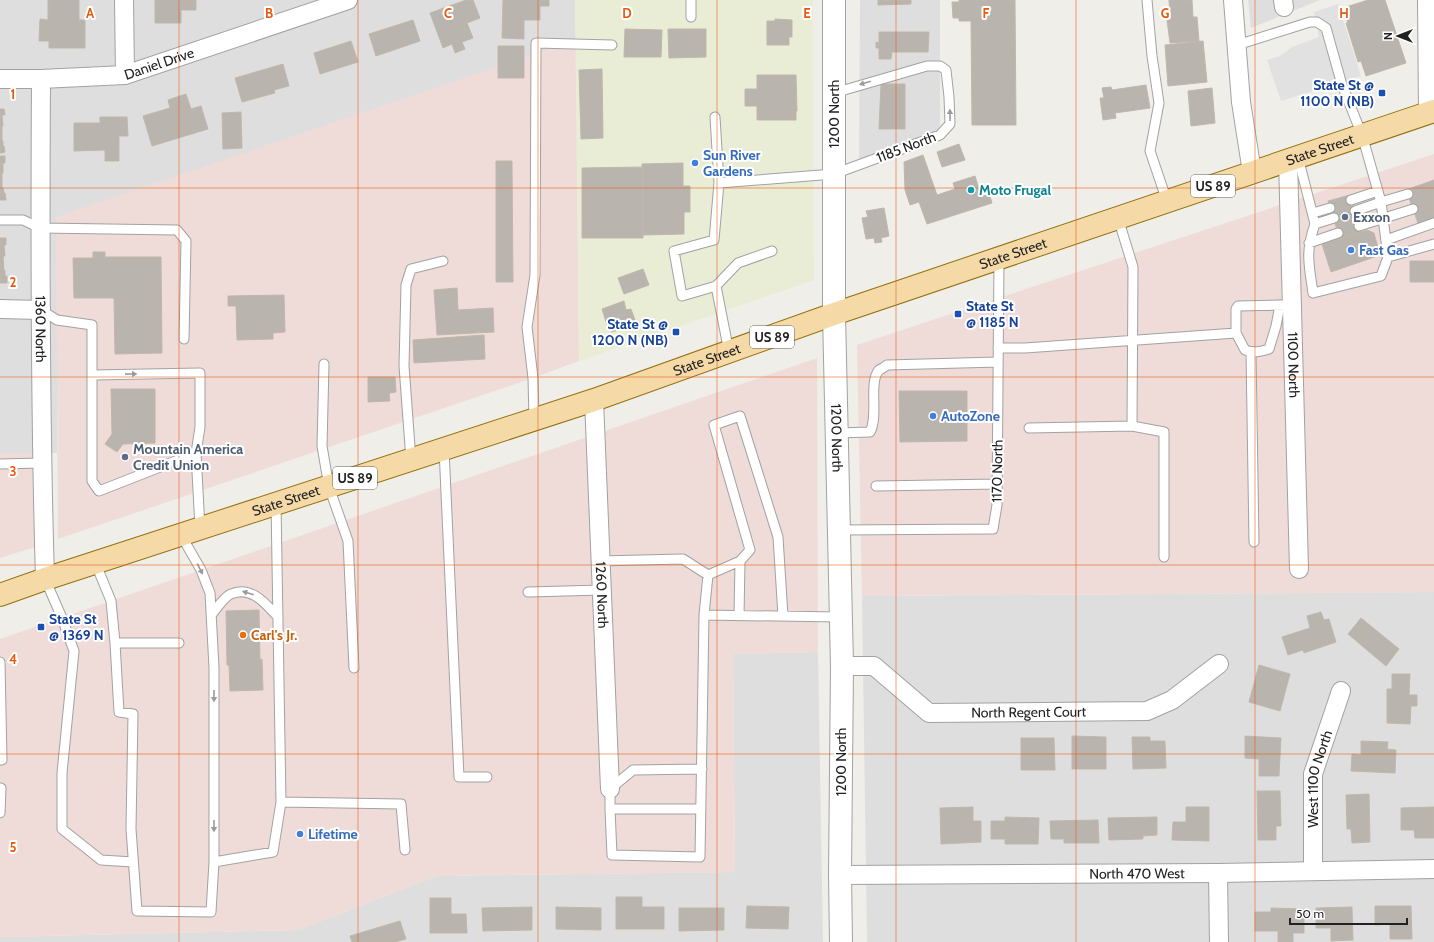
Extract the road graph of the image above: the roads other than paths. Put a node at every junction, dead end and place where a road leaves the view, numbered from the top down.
1 (124, 0) edge
2 (348, 0) edge
3 (691, 0) edge
4 (834, 0) edge
5 (1147, 0) edge
6 (1234, 0) edge
7 (1427, 0) edge
8 (312, 6) edge
9 (691, 17) dead end
10 (612, 45) dead end
11 (1237, 45) junction
12 (125, 75) junction
13 (0, 79) edge
14 (41, 79) junction
15 (834, 92) junction
16 (1431, 112) edge
17 (715, 117) dead end
18 (1362, 135) junction
19 (1293, 158) junction
20 (1252, 172) junction
21 (834, 174) junction
22 (719, 183) junction
23 (1378, 191) junction
24 (1408, 194) dead end
25 (1351, 200) dead end
26 (1167, 202) junction
27 (1381, 202) junction
28 (1330, 208) dead end
29 (1413, 209) dead end
30 (1355, 211) dead end
31 (1313, 213) junction
32 (1118, 218) junction
33 (1334, 218) dead end
34 (1383, 218) junction
35 (0, 220) edge
36 (1434, 223) edge
37 (1315, 224) junction
38 (1359, 226) dead end
39 (40, 228) junction
40 (1338, 233) dead end
41 (1386, 240) junction
42 (1310, 243) junction
43 (1434, 244) edge
44 (772, 251) dead end
45 (1388, 256) junction
46 (999, 258) junction
47 (443, 261) dead end
48 (716, 286) junction
49 (1286, 305) junction
50 (0, 309) edge
51 (41, 310) junction
52 (834, 314) junction
53 (1236, 333) junction
54 (184, 339) dead end
55 (1133, 340) junction
56 (998, 348) junction
57 (729, 352) junction
58 (1251, 352) junction
59 (998, 362) junction
60 (324, 364) dead end
61 (92, 375) junction
62 (594, 400) junction
63 (534, 420) junction
64 (1132, 426) junction
65 (1029, 428) dead end
66 (837, 433) junction
67 (444, 449) junction
68 (196, 452) junction
69 (411, 460) junction
70 (41, 463) junction
71 (0, 464) edge
72 (997, 484) junction
73 (329, 486) junction
74 (876, 486) dead end
75 (276, 503) junction
76 (839, 530) junction
77 (190, 531) junction
78 (1254, 542) dead end
79 (1164, 557) dead end
80 (600, 561) junction
81 (95, 562) junction
82 (740, 562) junction
83 (1299, 569) dead end
84 (708, 575) junction
85 (45, 579) junction
86 (602, 590) junction
87 (528, 592) dead end
88 (0, 595) edge
89 (212, 614) junction
90 (704, 615) junction
91 (739, 616) junction
92 (783, 616) junction
93 (278, 617) junction
94 (840, 617) junction
95 (115, 643) junction
96 (178, 643) dead end
97 (0, 662) edge
98 (1219, 664) dead end
99 (842, 666) junction
100 (354, 668) dead end
101 (1341, 692) dead end
102 (1, 698) edge
103 (0, 760) edge
104 (702, 769) junction
105 (486, 777) dead end
106 (1, 788) edge
107 (610, 789) junction
108 (281, 802) junction
109 (610, 809) junction
110 (701, 809) junction
111 (0, 813) edge
112 (405, 850) dead end
113 (133, 862) junction
114 (214, 862) junction
115 (1434, 869) edge
116 (1313, 870) junction
117 (1218, 872) junction
118 (840, 875) junction
119 (841, 942) edge
120 (1219, 942) edge

1 - 12 street
2 - 8 street, Daniel Drive
3 - 9 lane
4 - 15 street, 1200 North
5 - 26 lane
6 - 11 street
7 - 16 street
8 - 12 street, Daniel Drive
10 - 63 lane
11 - 18 lane
11 - 20 street
12 - 14 street, Daniel Drive
13 - 14 street, Daniel Drive
14 - 39 street, 1360 North
15 - 21 street, 1200 North
21 -> 15 lane, 1185 North
16 - 18 main road, State Street / US 89
17 - 22 lane
18 - 19 main road, State Street / US 89
18 - 23 lane
19 - 20 main road, State Street / US 89
19 - 31 lane
19 - 49 street, 1100 North
20 - 26 main road, State Street / US 89
21 - 22 lane
21 - 52 street, 1200 North
22 - 48 lane
23 - 25 lane
23 - 27 lane
24 - 27 lane
26 - 32 main road, State Street / US 89
27 - 30 lane
27 - 34 lane
28 - 31 lane
29 - 34 lane
31 - 37 lane
32 - 46 main road, State Street / US 89
32 - 55 lane
33 - 37 lane
34 - 38 lane
34 - 41 lane
35 - 39 lane
36 - 41 lane
37 - 42 lane
39 - 51 street, 1360 North
39 - 54 lane
40 - 42 lane
41 - 45 lane
42 - 45 lane
43 - 45 lane
44 - 48 lane
46 - 52 main road, State Street / US 89
46 - 56 lane, 1170 North
47 - 69 lane
48 - 57 lane
49 - 53 lane
49 - 58 lane
49 - 83 street, 1100 North
50 - 51 street
51 - 61 lane
51 - 70 street, 1360 North
52 - 57 main road, State Street / US 89
52 - 66 street, 1200 North
53 - 55 lane
53 - 58 lane
55 - 56 lane
55 - 64 lane
56 - 59 lane, 1170 North
57 - 62 main road, State Street / US 89
58 - 78 lane
59 - 66 lane
59 - 72 lane, 1170 North
60 - 73 lane
61 -> 68 lane
61 - 68 lane
62 - 63 main road, State Street / US 89
62 - 80 street, 1260 North
63 - 67 main road, State Street / US 89
64 - 65 lane
64 - 79 lane
66 - 76 street, 1200 North
67 - 69 main road, State Street / US 89
67 - 105 lane
68 - 77 lane
69 - 73 main road, State Street / US 89
70 - 71 lane
70 - 85 street, 1360 North
72 - 74 lane
72 - 76 lane, 1170 North
73 - 75 main road, State Street / US 89
73 - 100 lane
75 - 77 main road, State Street / US 89
75 - 93 lane
76 - 94 street, 1200 North
77 - 81 main road, State Street / US 89
77 -> 89 lane
80 - 84 lane
80 - 86 street, 1260 North
81 - 85 main road, State Street / US 89
81 - 95 lane
82 - 84 lane
82 - 91 lane
82 - 92 lane
84 - 90 lane
85 - 88 main road, State Street / US 89
85 - 113 lane
86 - 87 lane
86 - 107 street, 1260 North
93 -> 89 lane
89 -> 114 lane
90 - 91 lane
90 - 104 lane
91 - 92 lane
92 - 94 lane
93 - 108 lane
94 - 99 street, 1200 North
95 - 96 lane
95 - 113 lane
97 - 102 lane
98 - 99 street, North Regent Court
99 - 118 street, 1200 North
101 - 116 street, West 1100 North
102 - 103 lane
104 - 107 lane
104 - 110 lane
106 - 111 lane
107 - 109 lane
108 - 112 lane
108 - 114 lane
109 - 110 lane
109 - 110 lane
113 - 114 lane
115 - 116 street, North 470 West
116 - 117 street, North 470 West
117 - 118 street, North 470 West
117 - 120 street
118 - 119 street, 1200 North

